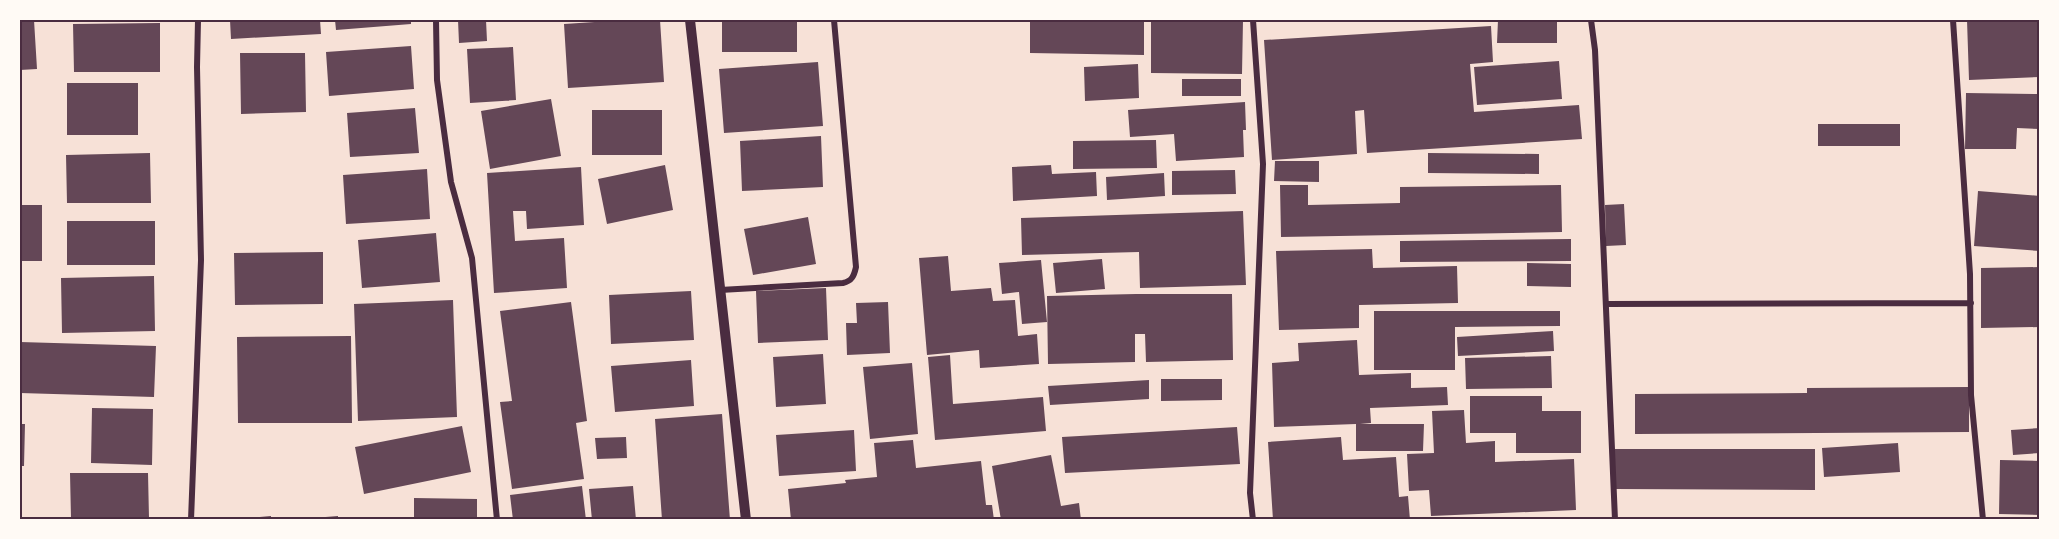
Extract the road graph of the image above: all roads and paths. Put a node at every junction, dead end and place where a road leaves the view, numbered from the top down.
1 (198, 20) edge
2 (436, 20) edge
3 (690, 20) edge
4 (834, 20) edge
5 (1253, 20) edge
6 (1592, 20) edge
7 (1953, 20) edge
8 (720, 290) junction
9 (1971, 303) junction
10 (1606, 304) junction
11 (191, 519) edge
12 (497, 519) edge
13 (746, 519) edge
14 (1253, 519) edge
15 (1615, 519) edge
16 (1983, 519) edge

1 - 11 street
2 - 12 street
3 - 8 street
4 - 8 street
5 - 14 street
6 - 10 street
7 - 9 street
8 - 13 street
9 - 10 street
9 - 16 street
10 - 15 street

